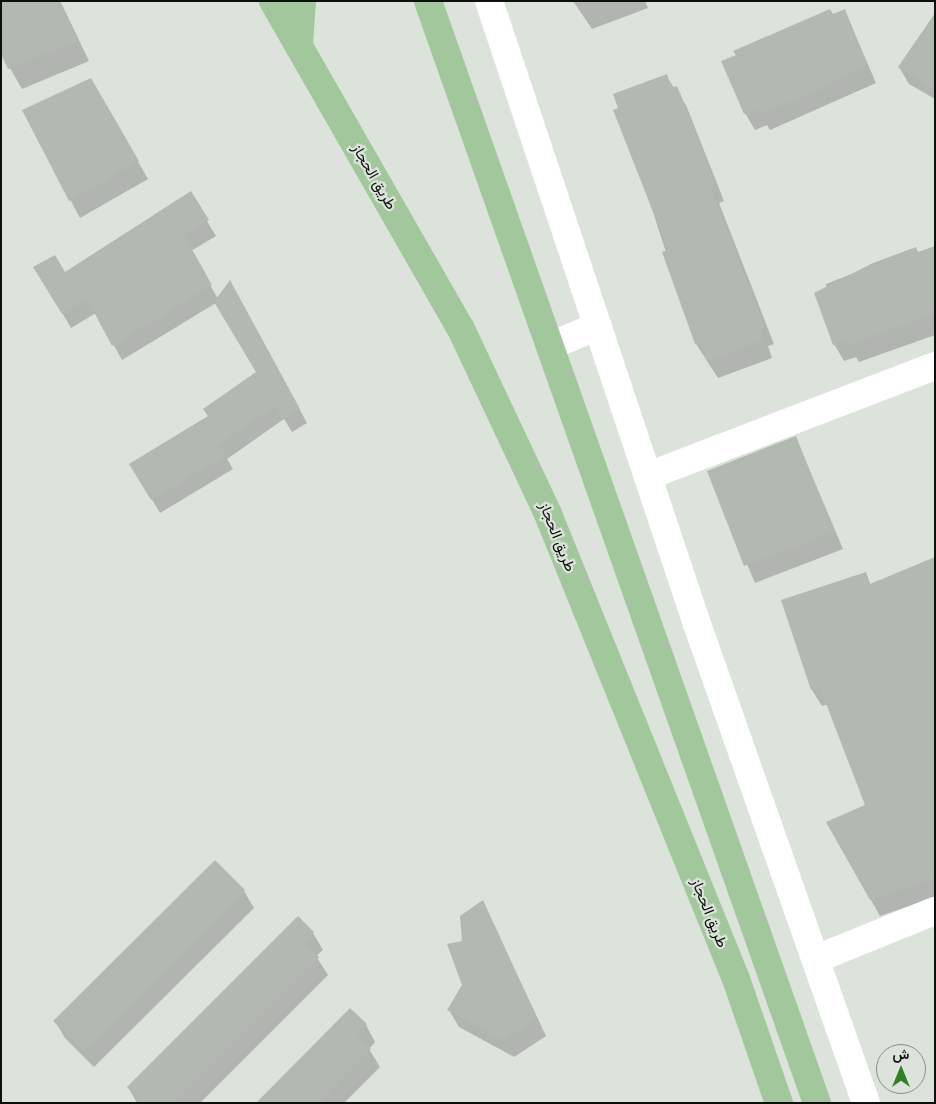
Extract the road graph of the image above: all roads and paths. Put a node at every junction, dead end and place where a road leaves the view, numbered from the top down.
1 (273, 1) edge
2 (302, 1) edge
3 (428, 1) edge
4 (489, 1) edge
5 (299, 44) junction
6 (598, 326) junction
7 (550, 346) junction
8 (935, 366) edge
9 (648, 476) junction
10 (935, 911) edge
11 (816, 959) junction
12 (779, 1103) edge
13 (817, 1103) edge
14 (866, 1103) edge

1 - 5 main road, طريق الحجاز
2 - 5 main road
3 - 7 main road
4 - 6 street
5 - 12 main road, طريق الحجاز
6 - 7 street
6 - 9 street
7 - 13 main road
8 - 9 street
9 - 11 street
10 - 11 street
11 - 14 street

